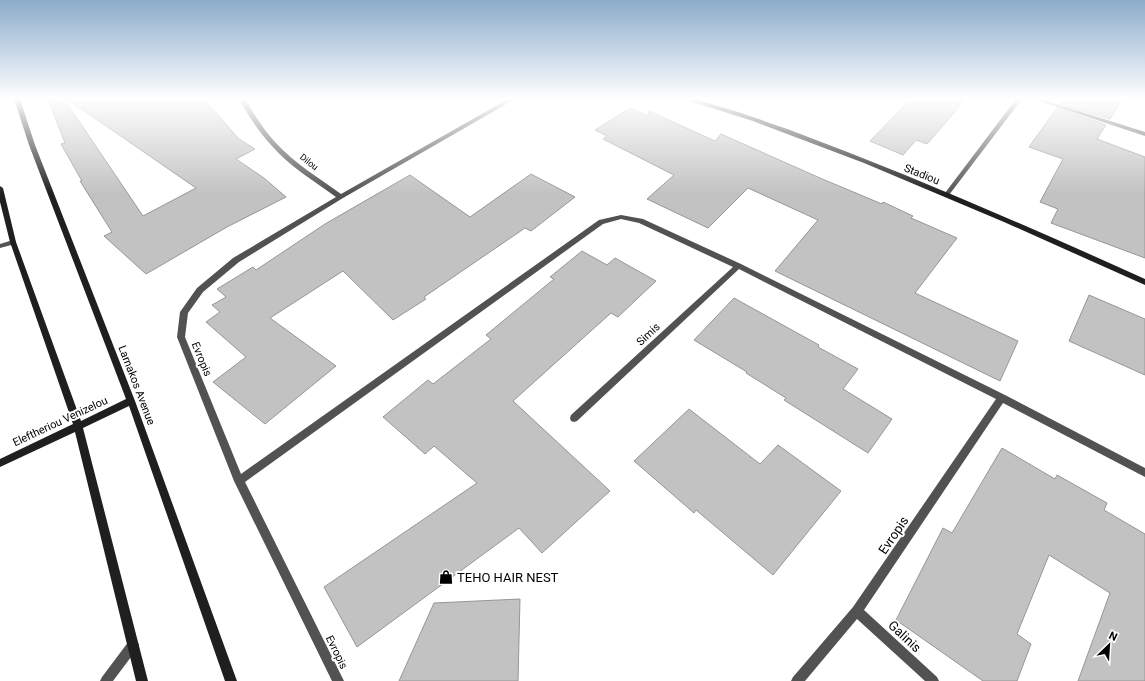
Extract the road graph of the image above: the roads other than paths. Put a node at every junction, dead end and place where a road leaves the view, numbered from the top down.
1 (27, 131) edge
2 (263, 131) edge
3 (457, 131) edge
4 (786, 131) edge
5 (995, 131) edge
6 (1135, 131) edge
7 (1145, 134) edge
8 (0, 188) edge
9 (947, 194) junction
10 (341, 197) junction
11 (13, 242) junction
12 (0, 246) edge
13 (738, 266) junction
14 (1145, 282) edge
15 (1002, 398) junction
16 (131, 401) junction
17 (574, 418) dead end
18 (78, 426) junction
19 (0, 463) edge
20 (1145, 473) edge
21 (239, 481) junction
22 (857, 611) junction
23 (133, 645) junction
24 (106, 681) edge
25 (142, 681) edge
26 (231, 681) edge
27 (338, 681) edge
28 (798, 681) edge
29 (933, 681) edge

1 - 16 main road, Larnakos Avenue
2 - 10 street, Dilou
3 - 10 street, Evropis
4 - 9 main road, Stadiou
5 - 9 street
6 - 7 street
8 - 11 main road
9 - 14 main road, Stadiou
10 - 21 street, Evropis
11 - 12 street
11 - 18 main road
13 - 15 street
13 - 17 street, Simis
13 - 21 street
15 - 20 street
15 - 22 street, Evropis
16 - 18 main road, Eleftheriou Venizelou
16 - 26 main road, Larnakos Avenue
18 - 19 main road, Eleftheriou Venizelou
18 - 23 main road
21 - 27 street, Evropis
22 - 28 street, Evropis
22 - 29 street, Galinis
23 - 24 street
23 - 25 main road

